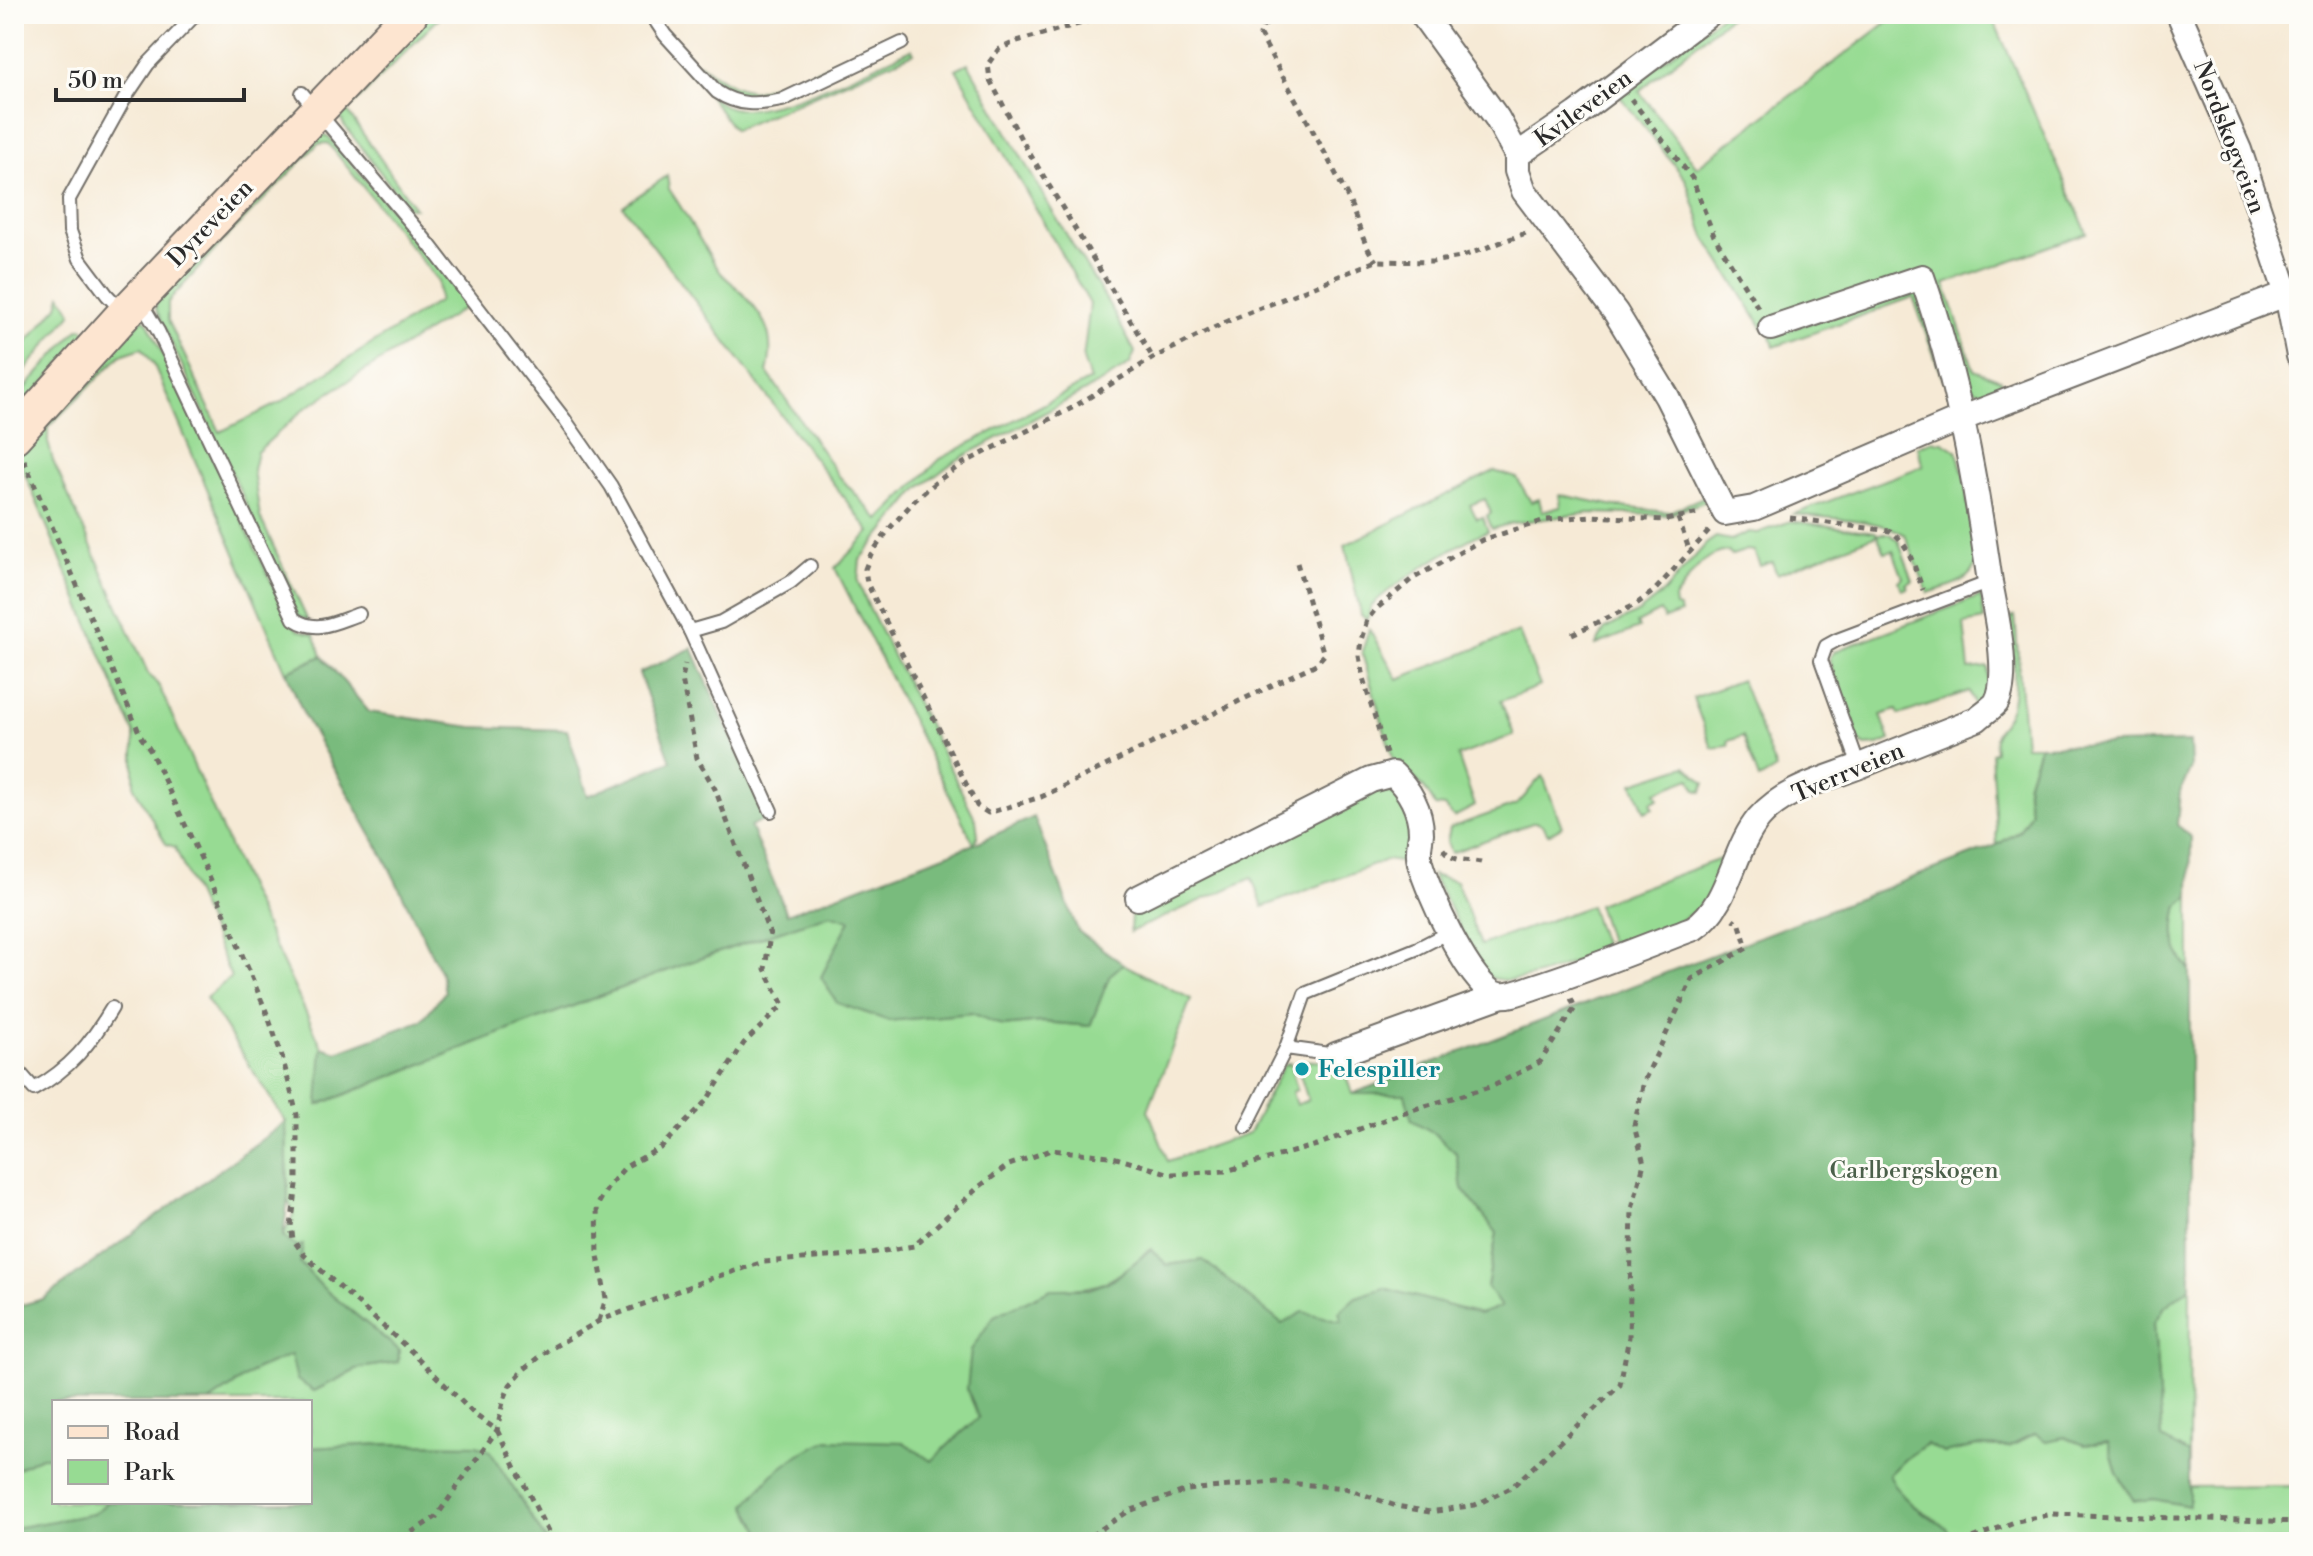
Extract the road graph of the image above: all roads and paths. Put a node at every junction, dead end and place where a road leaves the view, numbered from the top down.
1 (196, 14) edge
2 (410, 14) edge
3 (651, 14) edge
4 (1115, 14) edge
5 (1288, 14) edge
6 (1422, 14) edge
7 (1709, 14) edge
8 (2179, 14) edge
9 (902, 43) dead end
10 (1618, 82) junction
11 (309, 102) junction
12 (1517, 155) junction
13 (1550, 224) junction
14 (1376, 261) junction
15 (2293, 291) edge
16 (132, 305) junction
17 (1771, 328) joint
18 (2299, 356) edge
19 (1153, 358) junction
20 (1963, 418) junction
21 (17, 443) edge
22 (1754, 508) junction
23 (1297, 563) dead end
24 (810, 566) dead end
25 (1990, 582) junction
26 (1930, 606) junction
27 (359, 614) dead end
28 (690, 631) junction
29 (1572, 634) dead end
30 (1859, 766) junction
31 (1393, 774) junction
32 (771, 811) dead end
33 (1421, 831) junction
34 (1481, 862) dead end
35 (1138, 898) dead end
36 (1715, 906) junction
37 (1449, 932) junction
38 (1563, 978) junction
39 (1499, 996) junction
40 (112, 1008) dead end
41 (1286, 1048) junction
42 (1336, 1055) joint
43 (14, 1066) edge
44 (1246, 1127) dead end
45 (599, 1321) junction
46 (497, 1430) junction
47 (2299, 1522) edge
48 (390, 1542) edge
49 (553, 1542) edge
50 (1081, 1542) edge
51 (1962, 1542) edge

1 - 16 lane
2 - 11 main road, Dyreveien
3 - 9 lane
4 - 19 path
5 - 14 path
6 - 12 street, Kvileveien
7 - 10 street, Kvileveien
8 - 15 street, Nordskogveien
10 - 12 street, Kvileveien
10 - 17 path
11 - 16 main road, Dyreveien
11 - 28 lane
12 - 13 street
13 - 14 path
13 - 22 street
14 - 19 path
15 - 18 street, Nordskogveien
15 - 20 street
16 - 21 main road, Dyreveien
16 - 27 lane
17 - 20 street, Tverrveien
19 - 23 path
20 - 22 street
20 - 25 street, Tverrveien
21 - 46 path
22 - 26 path
24 - 28 lane
25 - 26 lane
25 - 30 street, Tverrveien
26 - 30 lane
28 - 32 lane
28 - 45 path
29 - 31 path
30 - 36 street, Tverrveien
31 - 33 street
31 - 35 street
33 - 34 path
33 - 37 street
36 - 38 street, Tverrveien
36 - 50 path
37 - 39 street
37 - 41 lane
38 - 39 street, Tverrveien
38 - 45 path
39 - 42 street, Tverrveien
40 - 43 lane
41 - 42 lane
41 - 44 lane
45 - 46 path
46 - 48 path
46 - 49 path
47 - 51 path

